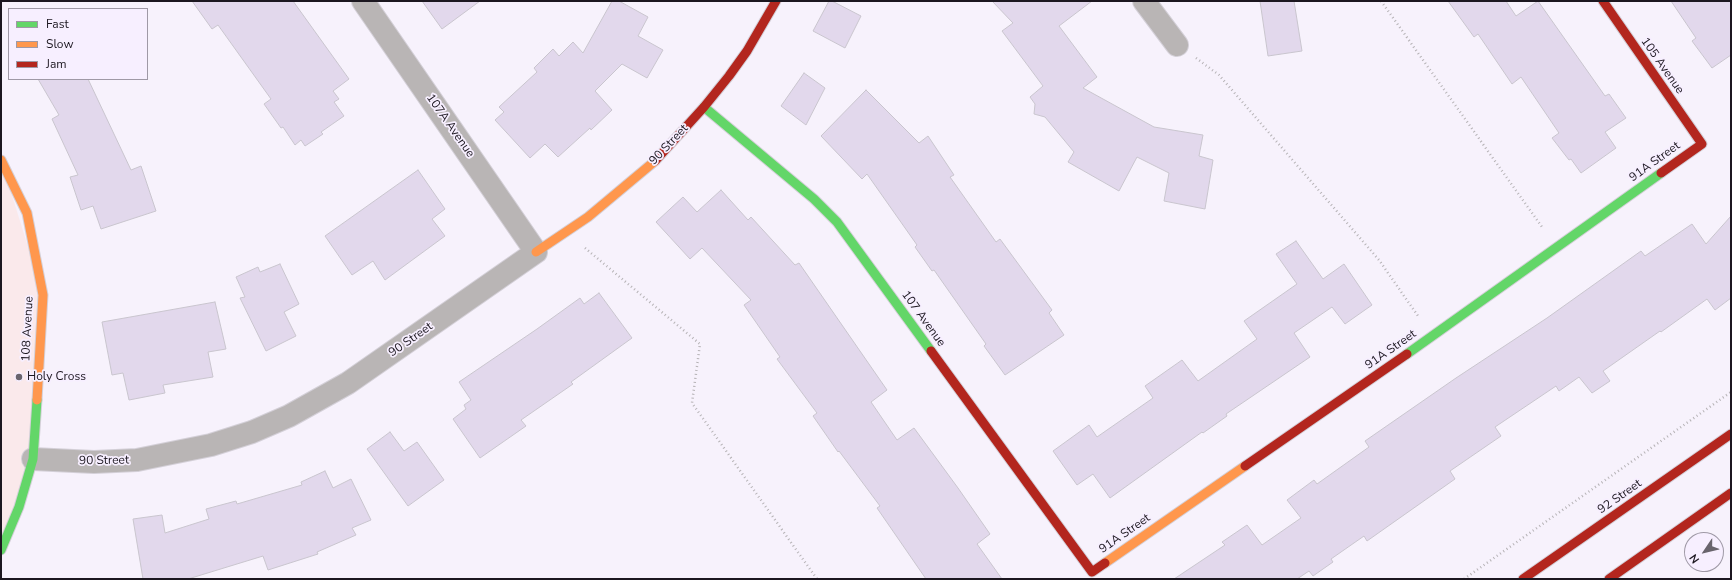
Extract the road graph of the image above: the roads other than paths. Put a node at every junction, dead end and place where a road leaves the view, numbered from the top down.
1 (363, 1) edge
2 (776, 1) edge
3 (1144, 1) edge
4 (1603, 1) edge
5 (1177, 45) road end
6 (704, 107) junction
7 (1702, 144) joint
8 (1, 160) edge
9 (536, 252) junction
10 (1731, 434) edge
11 (33, 459) junction
12 (1731, 493) edge
13 (1, 550) edge
14 (1092, 572) joint
15 (1523, 579) edge
16 (1609, 579) edge

1 - 9 street, 107A Avenue
2 - 6 street, 90 Street
3 - 5 street
4 - 7 street, 105 Avenue
6 - 9 street, 90 Street
6 - 14 street, 107 Avenue
7 - 14 street, 91A Street
8 - 11 street, 108 Avenue
9 - 11 street, 90 Street
10 - 15 street, 92 Street
11 - 13 street
12 - 16 street

